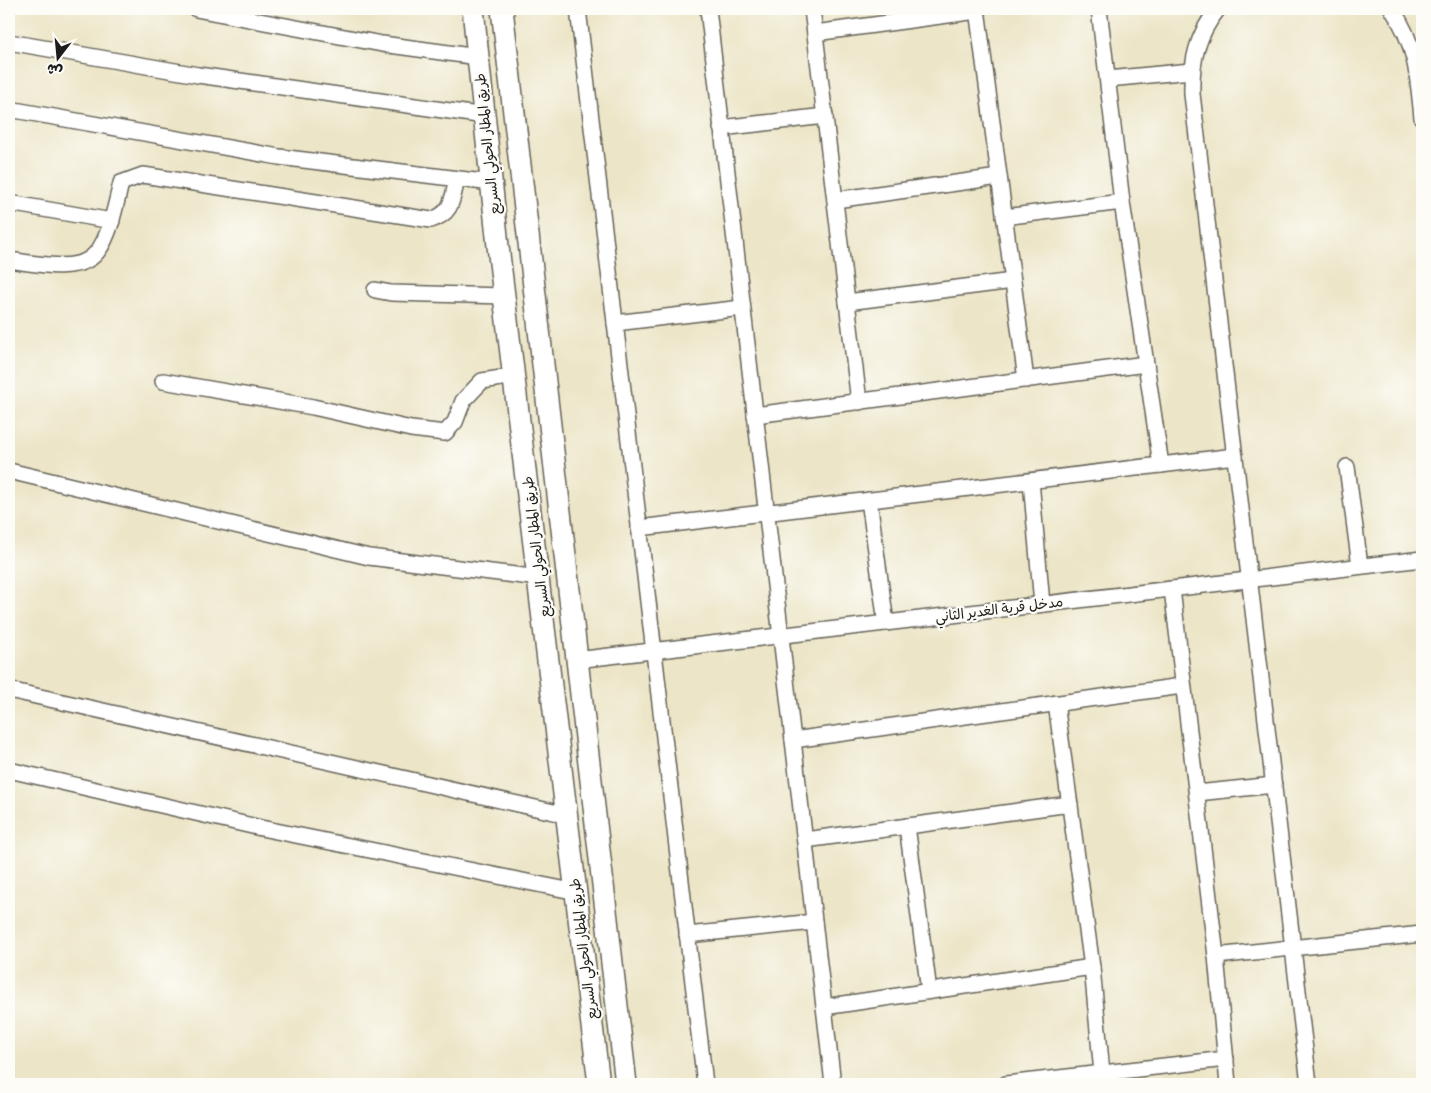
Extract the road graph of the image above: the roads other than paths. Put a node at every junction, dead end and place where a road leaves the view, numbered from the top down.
1 (196, 9) edge
2 (473, 9) edge
3 (502, 9) edge
4 (578, 9) edge
5 (708, 9) edge
6 (812, 9) edge
7 (1099, 9) edge
8 (1218, 9) edge
9 (1392, 9) edge
10 (977, 10) edge
11 (815, 33) junction
12 (9, 42) edge
13 (1417, 47) edge
14 (478, 57) junction
15 (1191, 71) junction
16 (1108, 79) junction
17 (9, 109) edge
18 (485, 116) junction
19 (825, 116) junction
20 (1422, 118) edge
21 (722, 128) junction
22 (999, 177) junction
23 (457, 179) junction
24 (492, 182) junction
25 (835, 200) junction
26 (1122, 202) junction
27 (9, 203) edge
28 (1004, 216) junction
29 (112, 221) junction
30 (530, 243) junction
31 (498, 246) junction
32 (9, 260) edge
33 (1013, 281) junction
34 (375, 290) dead end
35 (847, 302) junction
36 (506, 304) junction
37 (742, 308) junction
38 (538, 309) junction
39 (615, 323) junction
40 (1146, 364) junction
41 (515, 376) junction
42 (1026, 380) junction
43 (163, 381) dead end
44 (859, 402) junction
45 (755, 415) junction
46 (1235, 456) junction
47 (1161, 465) junction
48 (1347, 467) dead end
49 (9, 471) edge
50 (1031, 481) junction
51 (869, 500) junction
52 (766, 512) junction
53 (639, 528) junction
54 (1422, 559) edge
55 (1360, 566) junction
56 (539, 578) junction
57 (1249, 579) junction
58 (1172, 589) junction
59 (1042, 604) junction
60 (886, 623) junction
61 (781, 636) junction
62 (654, 651) junction
63 (576, 660) junction
64 (1182, 686) junction
65 (9, 690) edge
66 (1056, 703) junction
67 (793, 740) junction
68 (9, 770) edge
69 (1274, 785) junction
70 (1197, 793) junction
71 (1070, 804) junction
72 (567, 815) junction
73 (908, 826) junction
74 (805, 840) junction
75 (577, 892) junction
76 (814, 922) junction
77 (1422, 934) edge
78 (687, 935) junction
79 (1293, 948) junction
80 (1216, 956) junction
81 (1092, 967) junction
82 (929, 991) junction
83 (824, 1007) junction
84 (1226, 1058) junction
85 (1102, 1073) junction
86 (599, 1084) edge
87 (626, 1084) edge
88 (705, 1084) edge
89 (833, 1084) edge
90 (1006, 1084) edge
91 (1228, 1084) edge
92 (1309, 1084) edge

1 - 14 street
2 - 14 highway, طريق المطار الحولي السريع
3 - 30 highway, طريق المطار الحولي السريع
4 - 39 street
5 - 21 street
6 - 11 street
7 - 16 street
8 - 15 street
9 - 13 street
10 - 11 street
10 - 22 street
11 - 19 street
12 - 18 street
13 - 20 street
14 - 18 highway, طريق المطار الحولي السريع
15 - 16 street
15 - 46 street
16 - 26 street
17 - 23 street
18 - 24 highway, طريق المطار الحولي السريع
19 - 21 street
19 - 25 street
21 - 37 street
22 - 25 street
22 - 28 street
23 - 24 street
23 - 29 street
24 - 31 highway, طريق المطار الحولي السريع
25 - 35 street
26 - 28 street
26 - 40 street
27 - 29 street
28 - 33 street
29 - 32 street
30 - 31 highway
30 - 38 highway, طريق المطار الحولي السريع
31 - 36 highway, طريق المطار الحولي السريع
33 - 35 street
33 - 42 street
34 - 36 street
35 - 44 street
36 - 38 highway
36 - 41 highway, طريق المطار الحولي السريع
37 - 39 street
37 - 45 street
38 - 63 highway, طريق المطار الحولي السريع
39 - 53 street
40 - 42 street
40 - 47 street
41 - 43 street
41 - 56 highway, طريق المطار الحولي السريع
42 - 44 street
44 - 45 street
45 - 52 street
46 - 47 street
46 - 57 street
47 - 50 street
48 - 55 street
49 - 56 street
50 - 51 street
50 - 59 street
51 - 52 street
51 - 60 street
52 - 53 street
52 - 61 street
53 - 62 street
54 - 55 street, مدخل قرية الغدير الثاني
55 - 57 street, مدخل قرية الغدير الثاني
56 - 72 highway, طريق المطار الحولي السريع
57 - 58 street, مدخل قرية الغدير الثاني
57 - 69 street
58 - 59 street, مدخل قرية الغدير الثاني
58 - 64 street
59 - 60 street, مدخل قرية الغدير الثاني
60 - 61 street, مدخل قرية الغدير الثاني
61 - 62 street, مدخل قرية الغدير الثاني
61 - 67 street
62 - 63 street, مدخل قرية الغدير الثاني
62 - 78 street
63 - 87 highway, طريق المطار الحولي السريع
64 - 66 street
64 - 70 street
65 - 72 street
66 - 67 street
66 - 71 street
67 - 74 street
68 - 75 street
69 - 70 street
69 - 79 street
70 - 80 street
71 - 73 street
71 - 81 street
72 - 75 highway, طريق المطار الحولي السريع
73 - 74 street
73 - 82 street
74 - 76 street
75 - 86 highway, طريق المطار الحولي السريع
76 - 78 street
76 - 83 street
77 - 79 street
78 - 88 street
79 - 80 street
79 - 92 street
80 - 84 street
81 - 82 street
81 - 85 street
82 - 83 street
83 - 89 street
84 - 85 street
84 - 91 street
85 - 90 street

